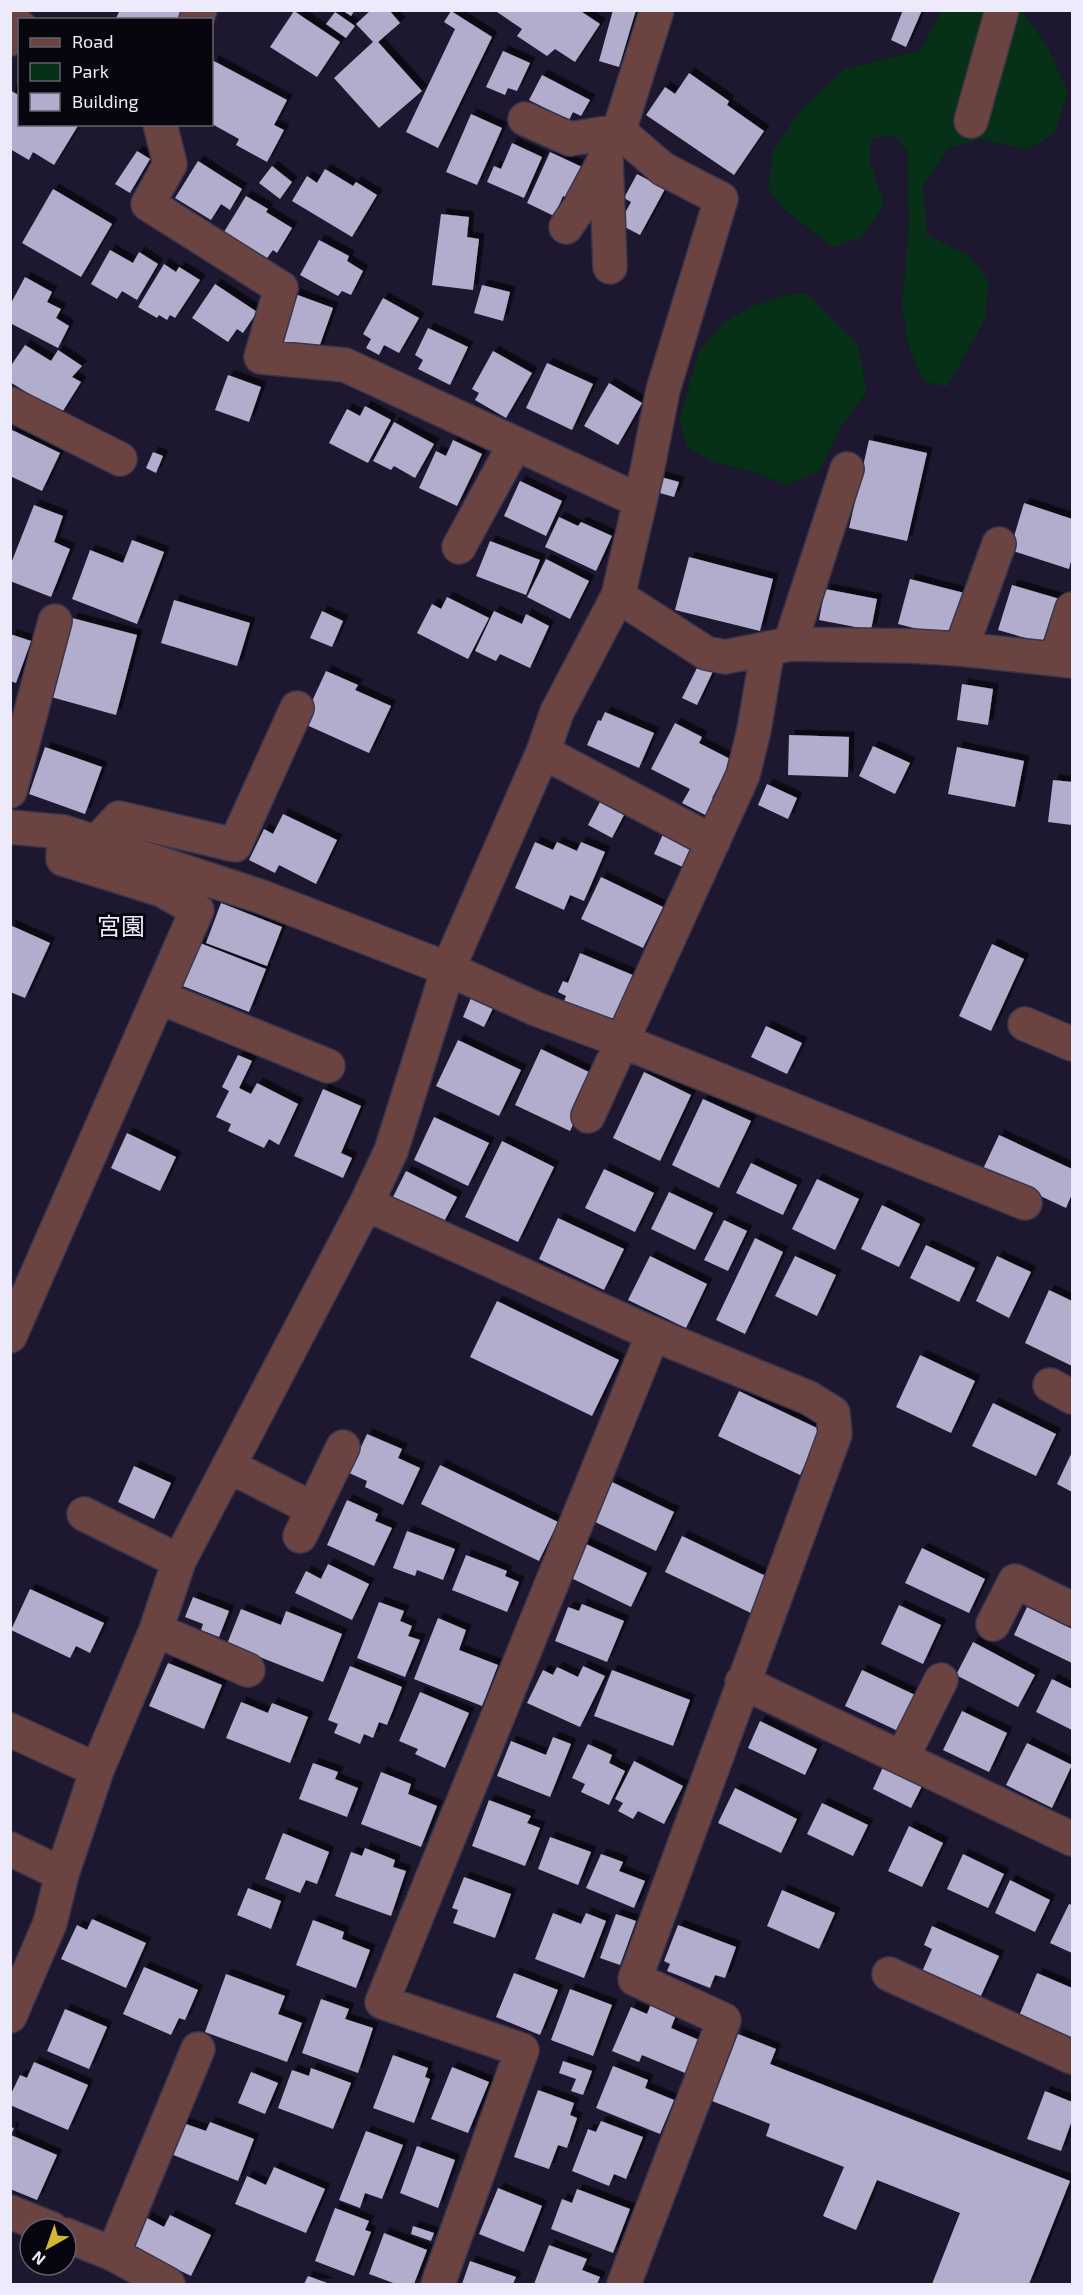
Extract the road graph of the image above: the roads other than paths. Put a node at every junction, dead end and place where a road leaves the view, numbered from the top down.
1 (657, 10) edge
2 (1002, 10) edge
3 (525, 119) dead end
4 (971, 121) dead end
5 (160, 126) edge
6 (613, 144) junction
7 (566, 227) dead end
8 (610, 267) dead end
9 (10, 404) edge
10 (515, 444) junction
11 (120, 459) dead end
12 (847, 469) dead end
13 (640, 501) junction
14 (999, 544) dead end
15 (459, 547) dead end
16 (618, 596) junction
17 (1072, 609) edge
18 (55, 621) dead end
19 (779, 646) junction
20 (962, 649) junction
21 (1064, 660) edge
22 (297, 708) dead end
23 (543, 752) junction
24 (10, 792) edge
25 (10, 827) edge
26 (64, 832) junction
27 (713, 842) junction
28 (96, 843) junction
29 (448, 969) junction
30 (159, 997) junction
31 (1025, 1024) dead end
32 (622, 1041) junction
33 (1072, 1044) edge
34 (328, 1066) dead end
35 (588, 1116) dead end
36 (1025, 1203) dead end
37 (366, 1204) junction
38 (653, 1334) junction
39 (10, 1336) edge
40 (343, 1447) dead end
41 (229, 1466) junction
42 (84, 1514) dead end
43 (179, 1561) junction
44 (1072, 1609) edge
45 (993, 1624) dead end
46 (156, 1630) junction
47 (248, 1670) dead end
48 (941, 1680) dead end
49 (742, 1682) junction
50 (10, 1730) edge
51 (902, 1758) junction
52 (97, 1770) junction
53 (1072, 1839) edge
54 (10, 1849) edge
55 (62, 1874) junction
56 (889, 1974) dead end
57 (10, 2016) edge
58 (198, 2049) dead end
59 (1072, 2057) edge
60 (78, 2240) edge
61 (113, 2254) junction
62 (168, 2284) edge
63 (438, 2284) edge
64 (624, 2284) edge

1 - 6 street
2 - 4 street
3 - 6 street
5 - 10 street
6 - 7 street
6 - 8 street
6 - 13 street
9 - 11 street
10 - 13 street
10 - 15 street
12 - 19 street
13 - 16 street
14 - 20 street
16 - 19 street
16 - 23 street
17 - 21 street
18 - 24 street
19 - 20 street
19 - 27 street
20 - 21 street
22 - 28 street
23 - 27 street
23 - 29 street
25 - 26 street
26 - 28 street
26 - 30 street
27 - 32 street
28 - 29 street
29 - 32 street
29 - 37 street
30 - 34 street
30 - 39 street
31 - 33 street
32 - 35 street
32 - 36 street
37 - 38 street
37 - 41 street
38 - 49 street
38 - 63 street
40 - 41 street
41 - 43 street
42 - 43 street
43 - 46 street
44 - 45 street
46 - 47 street
46 - 52 street
48 - 51 street
49 - 51 street
49 - 64 street
50 - 52 street
51 - 53 street
52 - 55 street
54 - 55 street
55 - 57 street
56 - 59 street
58 - 61 street
60 - 61 street
61 - 62 street

